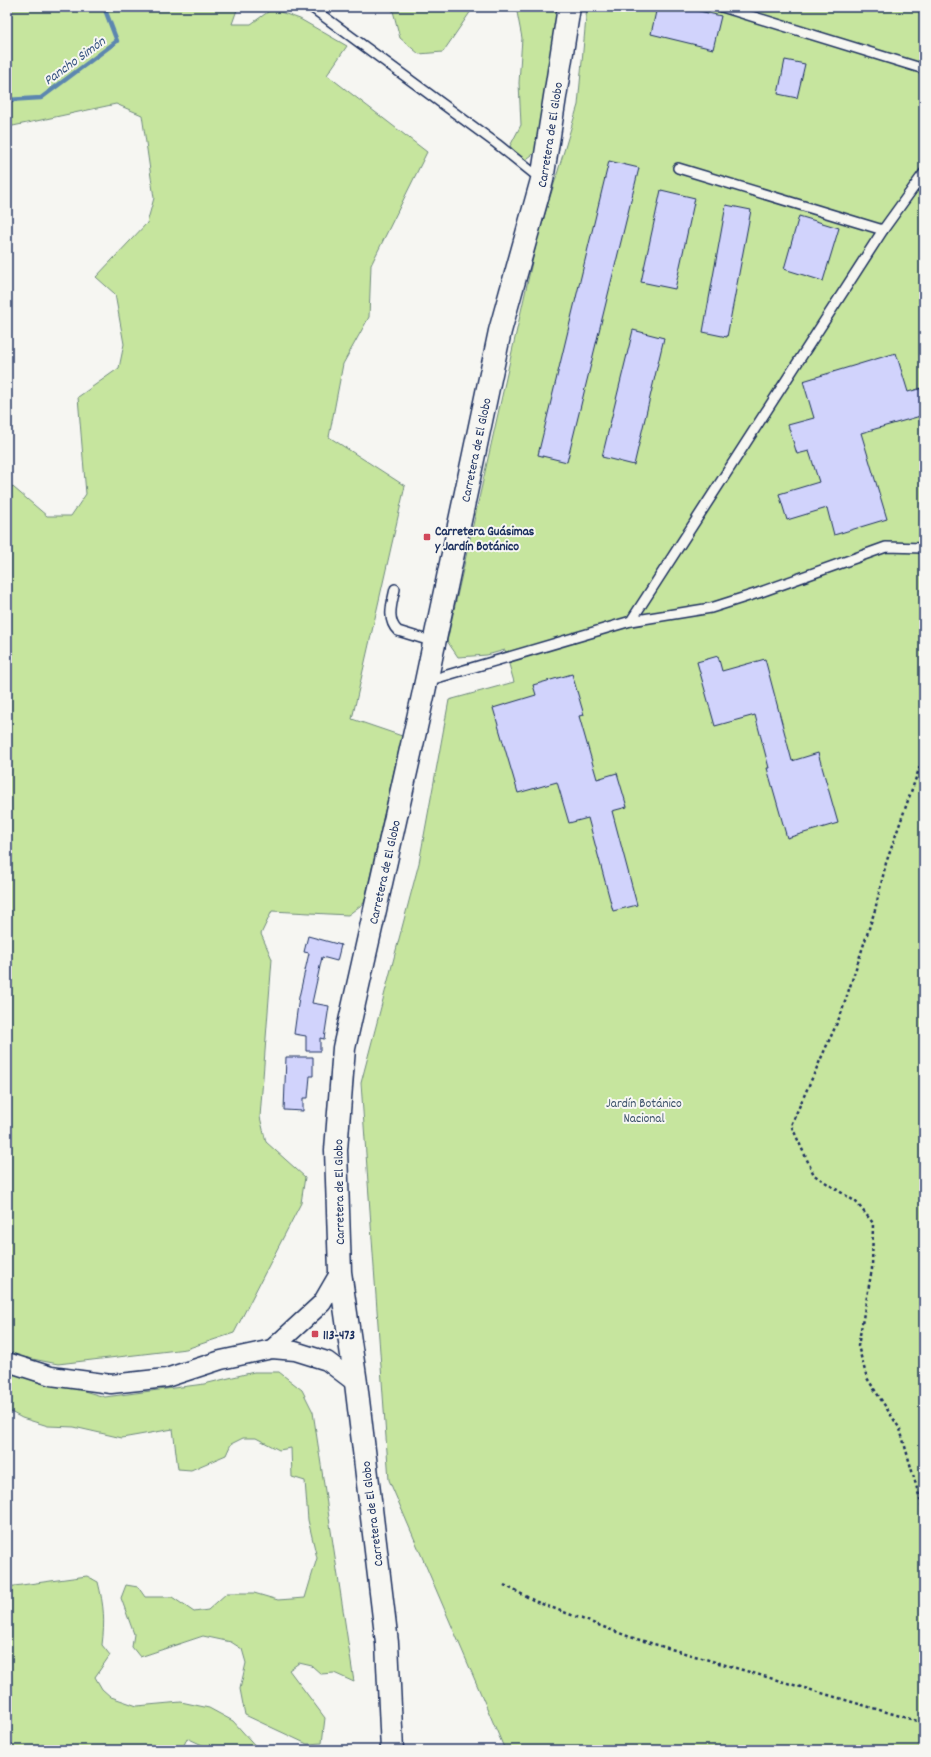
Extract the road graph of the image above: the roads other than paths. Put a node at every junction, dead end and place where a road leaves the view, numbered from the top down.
1 (311, 7) edge
2 (569, 7) edge
3 (722, 7) edge
4 (924, 69) edge
5 (678, 168) dead end
6 (924, 173) edge
7 (542, 180) junction
8 (883, 230) junction
9 (924, 548) edge
10 (395, 589) dead end
11 (631, 621) junction
12 (434, 642) junction
13 (426, 681) junction
14 (340, 1272) junction
15 (272, 1349) junction
16 (7, 1362) edge
17 (356, 1383) junction
18 (392, 1750) edge

1 - 7 lane
2 - 7 main road, Carretera de El Globo
3 - 4 lane
5 - 8 lane
6 - 8 lane
7 - 12 main road, Carretera de El Globo
8 - 11 lane
9 - 11 lane
10 - 12 lane
11 - 13 lane
12 - 13 main road, Carretera de El Globo
13 - 14 main road, Carretera de El Globo
14 - 15 street
14 - 17 main road, Carretera de El Globo
15 - 16 street
15 - 17 street
17 - 18 main road, Carretera de El Globo

